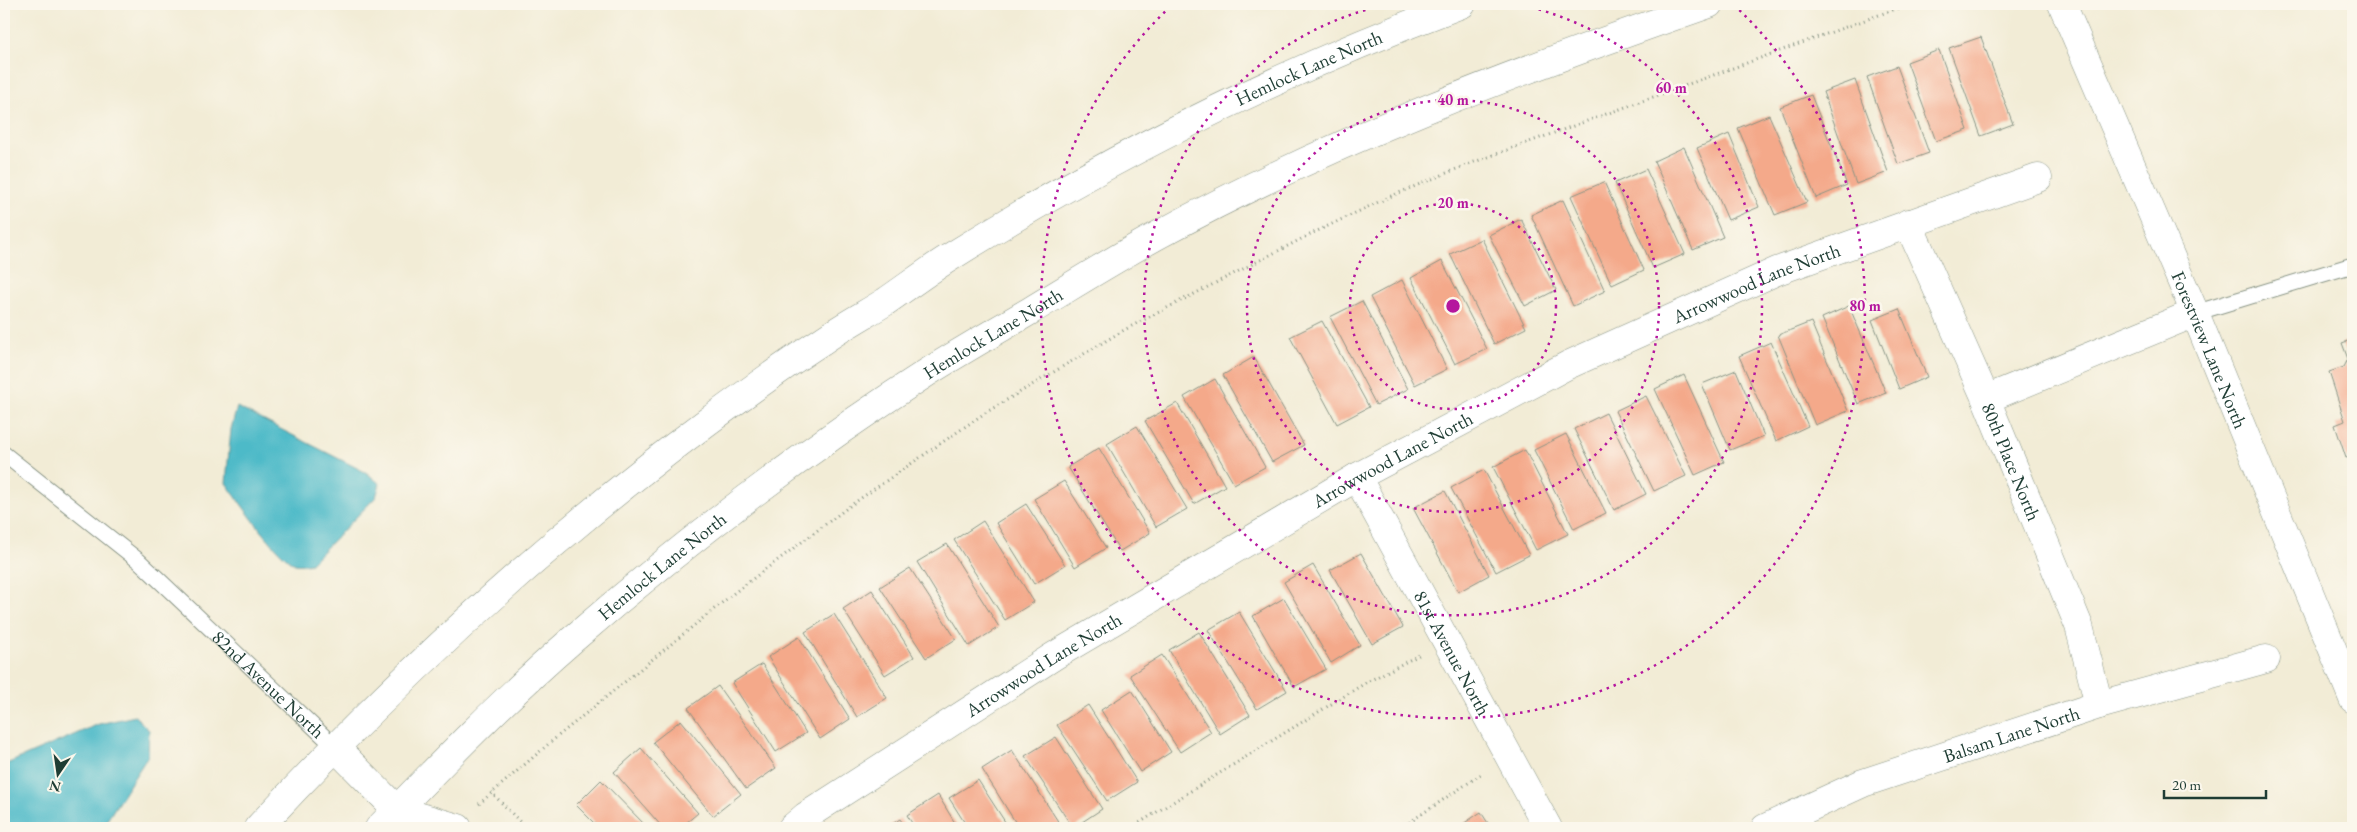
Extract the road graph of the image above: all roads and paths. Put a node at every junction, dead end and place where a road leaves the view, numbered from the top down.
1 (1462, 4) edge
2 (1709, 4) edge
3 (1909, 4) edge
4 (2062, 4) edge
5 (2038, 178) dead end
6 (1908, 223) junction
7 (2353, 265) edge
8 (2195, 314) junction
9 (1986, 399) junction
10 (4, 454) edge
11 (1357, 477) junction
12 (1446, 641) junction
13 (2266, 659) dead end
14 (2353, 699) edge
15 (2099, 705) junction
16 (334, 746) junction
17 (1510, 759) junction
18 (491, 792) junction
19 (483, 800) dead end
20 (393, 822) edge
21 (804, 824) edge
22 (258, 828) edge
23 (458, 828) edge
24 (526, 828) edge
25 (1131, 828) edge
26 (1401, 828) edge
27 (1548, 828) edge
28 (1765, 828) edge

1 - 16 street, Hemlock Lane North
2 - 20 street, Hemlock Lane North
3 - 18 path
4 - 8 street, Forestview Lane North
5 - 6 street, Arrowwood Lane North
6 - 9 street, 80th Place North
6 - 11 street, Arrowwood Lane North
7 - 8 lane
8 - 9 street
8 - 14 street, Forestview Lane North
9 - 15 street, 80th Place North
10 - 16 lane, 82nd Avenue North
11 - 12 street, 81st Avenue North
11 - 21 street, Arrowwood Lane North
12 - 17 street, 81st Avenue North
12 - 25 path
13 - 15 street, Balsam Lane North
15 - 28 street, Balsam Lane North
16 - 20 street, 82nd Avenue North
16 - 22 street, Hemlock Lane North
17 - 26 path
17 - 27 street, 81st Avenue North
18 - 19 path
18 - 24 path
20 - 23 street, 82nd Avenue North

